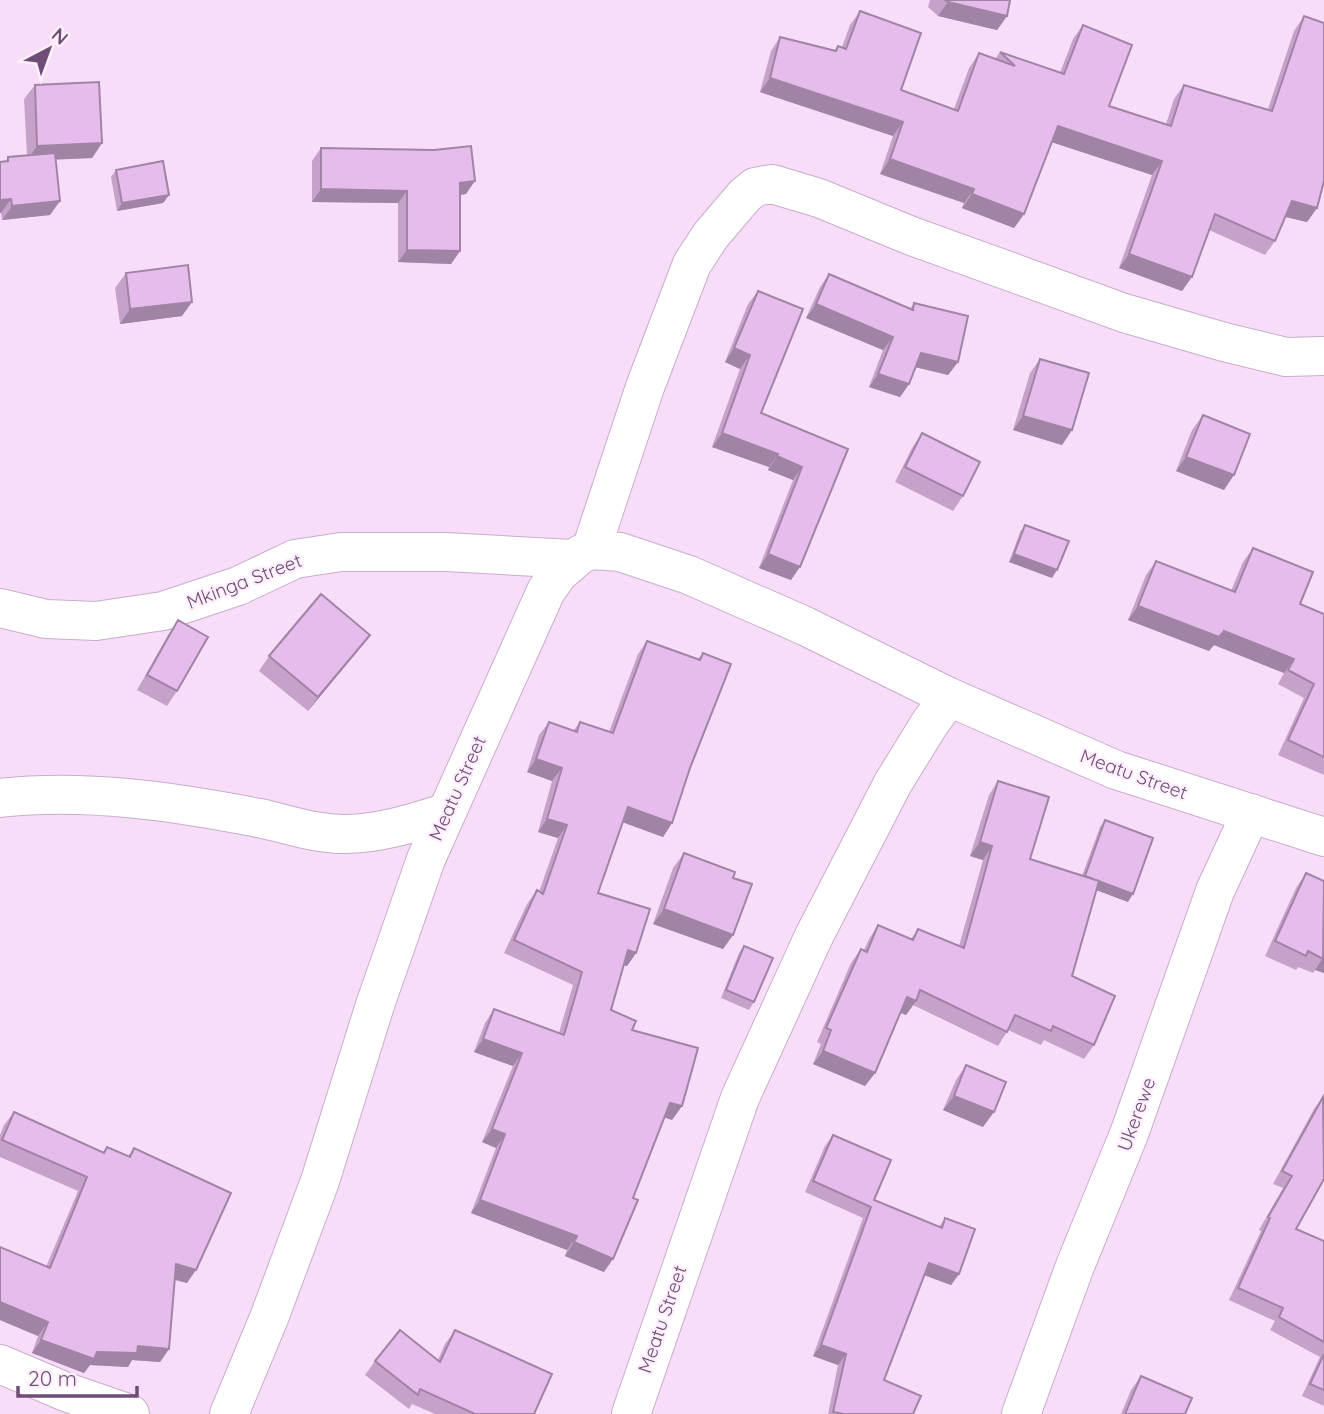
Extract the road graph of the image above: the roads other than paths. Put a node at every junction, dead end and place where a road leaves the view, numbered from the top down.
1 (1324, 356) edge
2 (582, 555) junction
3 (0, 608) edge
4 (950, 697) junction
5 (0, 798) edge
6 (446, 813) junction
7 (1251, 813) junction
8 (1321, 829) edge
9 (0, 1364) edge
10 (130, 1414) edge
11 (229, 1414) edge
12 (631, 1414) edge
13 (1021, 1414) edge

1 - 2 street
2 - 3 street, Mkinga Street
2 - 4 street, Meatu Street
2 - 6 street, Meatu Street
4 - 7 street, Meatu Street
4 - 12 street, Meatu Street
5 - 6 street
6 - 11 street, Meatu Street
7 - 8 street, Meatu Street
7 - 13 street, Ukerewe
9 - 10 street

